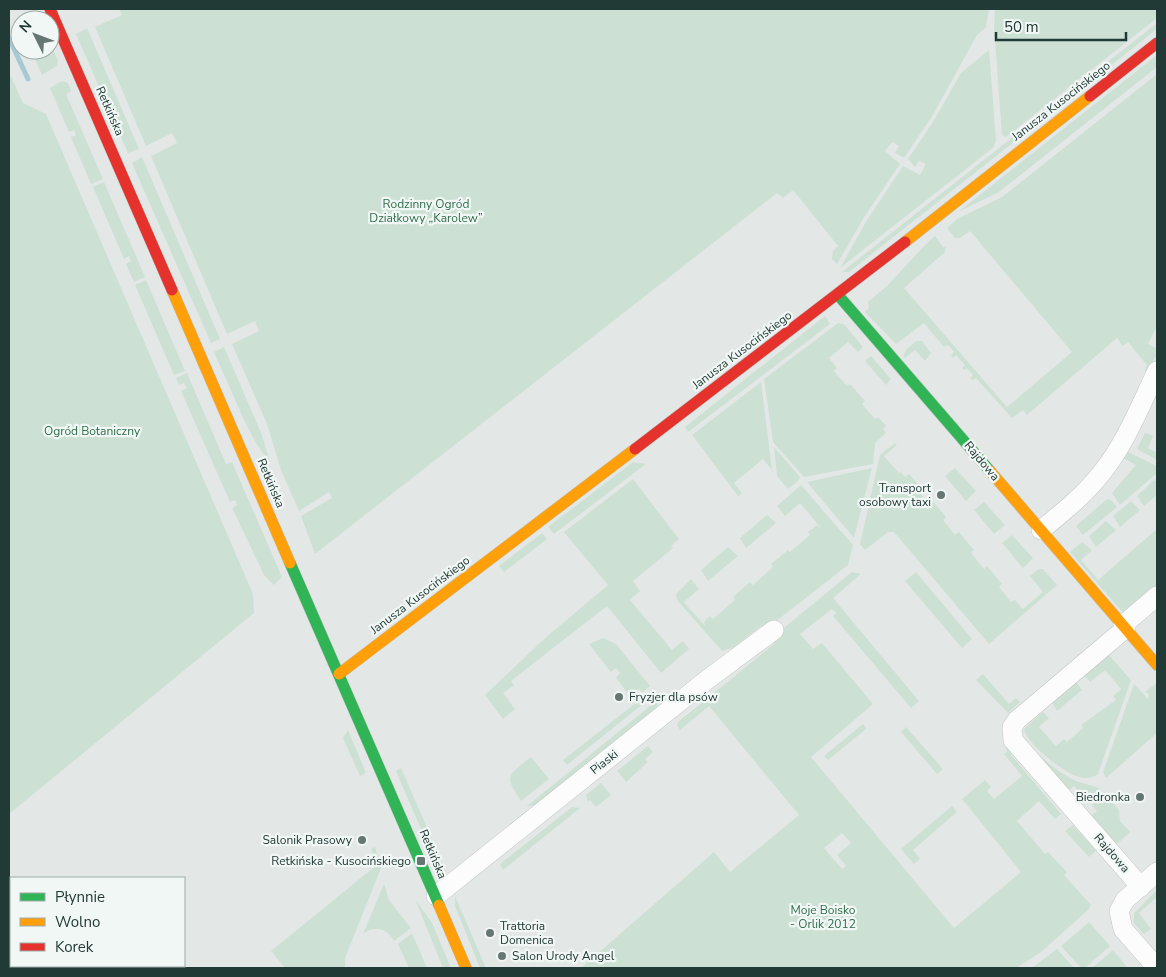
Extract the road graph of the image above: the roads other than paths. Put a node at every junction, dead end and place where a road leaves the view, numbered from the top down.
1 (50, 9) edge
2 (1157, 43) edge
3 (838, 295) junction
4 (1157, 371) edge
5 (1041, 530) junction
6 (1157, 596) edge
7 (1124, 627) junction
8 (774, 630) dead end
9 (1157, 665) edge
10 (339, 674) junction
11 (1157, 872) edge
12 (1141, 886) junction
13 (436, 896) junction
14 (466, 968) edge
15 (1157, 968) edge

1 - 10 street, Retkińska
2 - 3 street, Janusza Kusocińskiego
3 - 5 street, Rajdowa
3 - 10 street, Janusza Kusocińskiego
4 - 5 street
5 - 7 street, Rajdowa
6 - 7 street
7 - 9 street, Rajdowa
7 - 12 street, Rajdowa
8 - 13 street, Piaski
10 - 13 street, Retkińska
11 - 12 street
12 - 15 street
13 - 14 street, Retkińska

